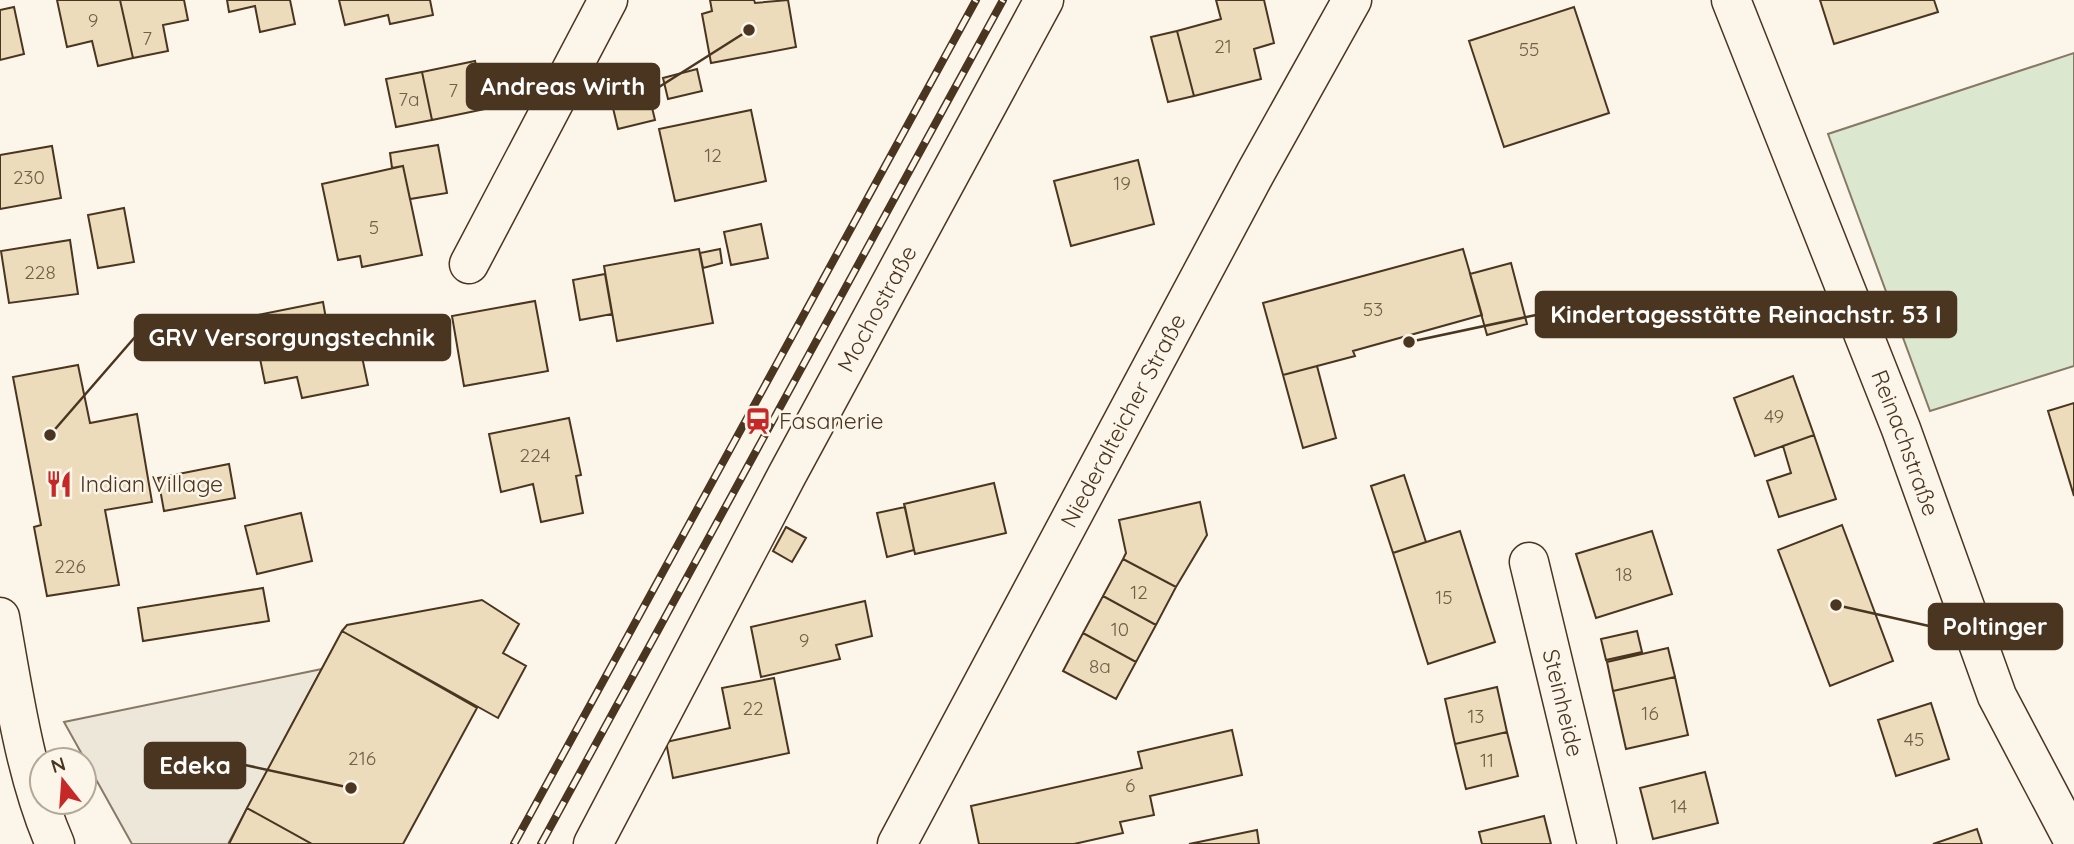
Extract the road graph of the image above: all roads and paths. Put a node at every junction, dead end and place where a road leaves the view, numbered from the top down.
1 (608, 0) edge
2 (1044, 0) edge
3 (1352, 0) edge
4 (1731, 0) edge
5 (469, 264) dead end
6 (1529, 562) dead end
7 (0, 617) edge
8 (2074, 842) edge
9 (55, 844) edge
10 (593, 844) edge
11 (897, 844) edge
12 (1597, 844) edge

1 - 5 street
2 - 10 street, Mochostraße
3 - 11 street, Niederalteicher Straße
4 - 8 street, Reinachstraße
6 - 12 street, Steinheide
7 - 9 street

